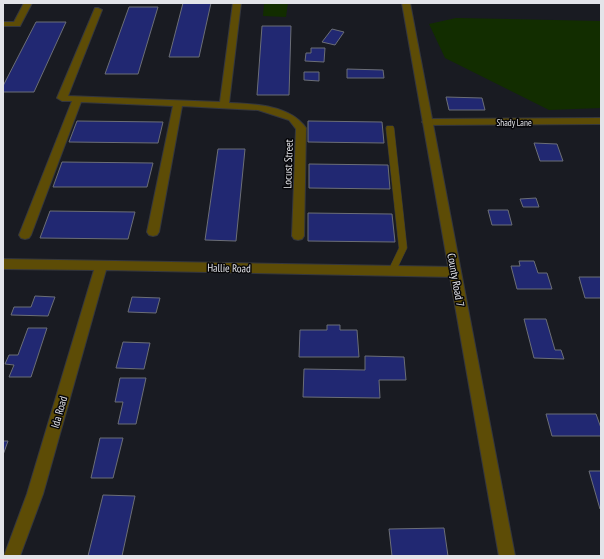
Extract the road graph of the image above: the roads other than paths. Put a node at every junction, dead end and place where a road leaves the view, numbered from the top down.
1 (28, 3) edge
2 (237, 3) edge
3 (406, 3) edge
4 (98, 10) dead end
5 (3, 24) edge
6 (78, 99) junction
7 (178, 103) junction
8 (224, 105) junction
9 (427, 122) junction
10 (601, 122) edge
11 (390, 128) dead end
12 (153, 232) dead end
13 (25, 235) dead end
14 (298, 236) dead end
15 (3, 264) edge
16 (101, 266) junction
17 (392, 271) junction
18 (455, 272) junction
19 (12, 556) edge
20 (506, 556) edge

1 - 5 street
2 - 8 street
3 - 9 street, County Road 7
4 - 6 street, Locust Street
6 - 7 street, Locust Street
6 - 13 street
7 - 8 street, Locust Street
7 - 12 street
8 - 14 street, Locust Street
9 - 10 street, Shady Lane
9 - 18 street, County Road 7
11 - 17 lane
15 - 16 street, Hallie Road
16 - 17 street, Hallie Road
16 - 19 street, Ida Road
17 - 18 street, Hallie Road
18 - 20 street, County Road 7

